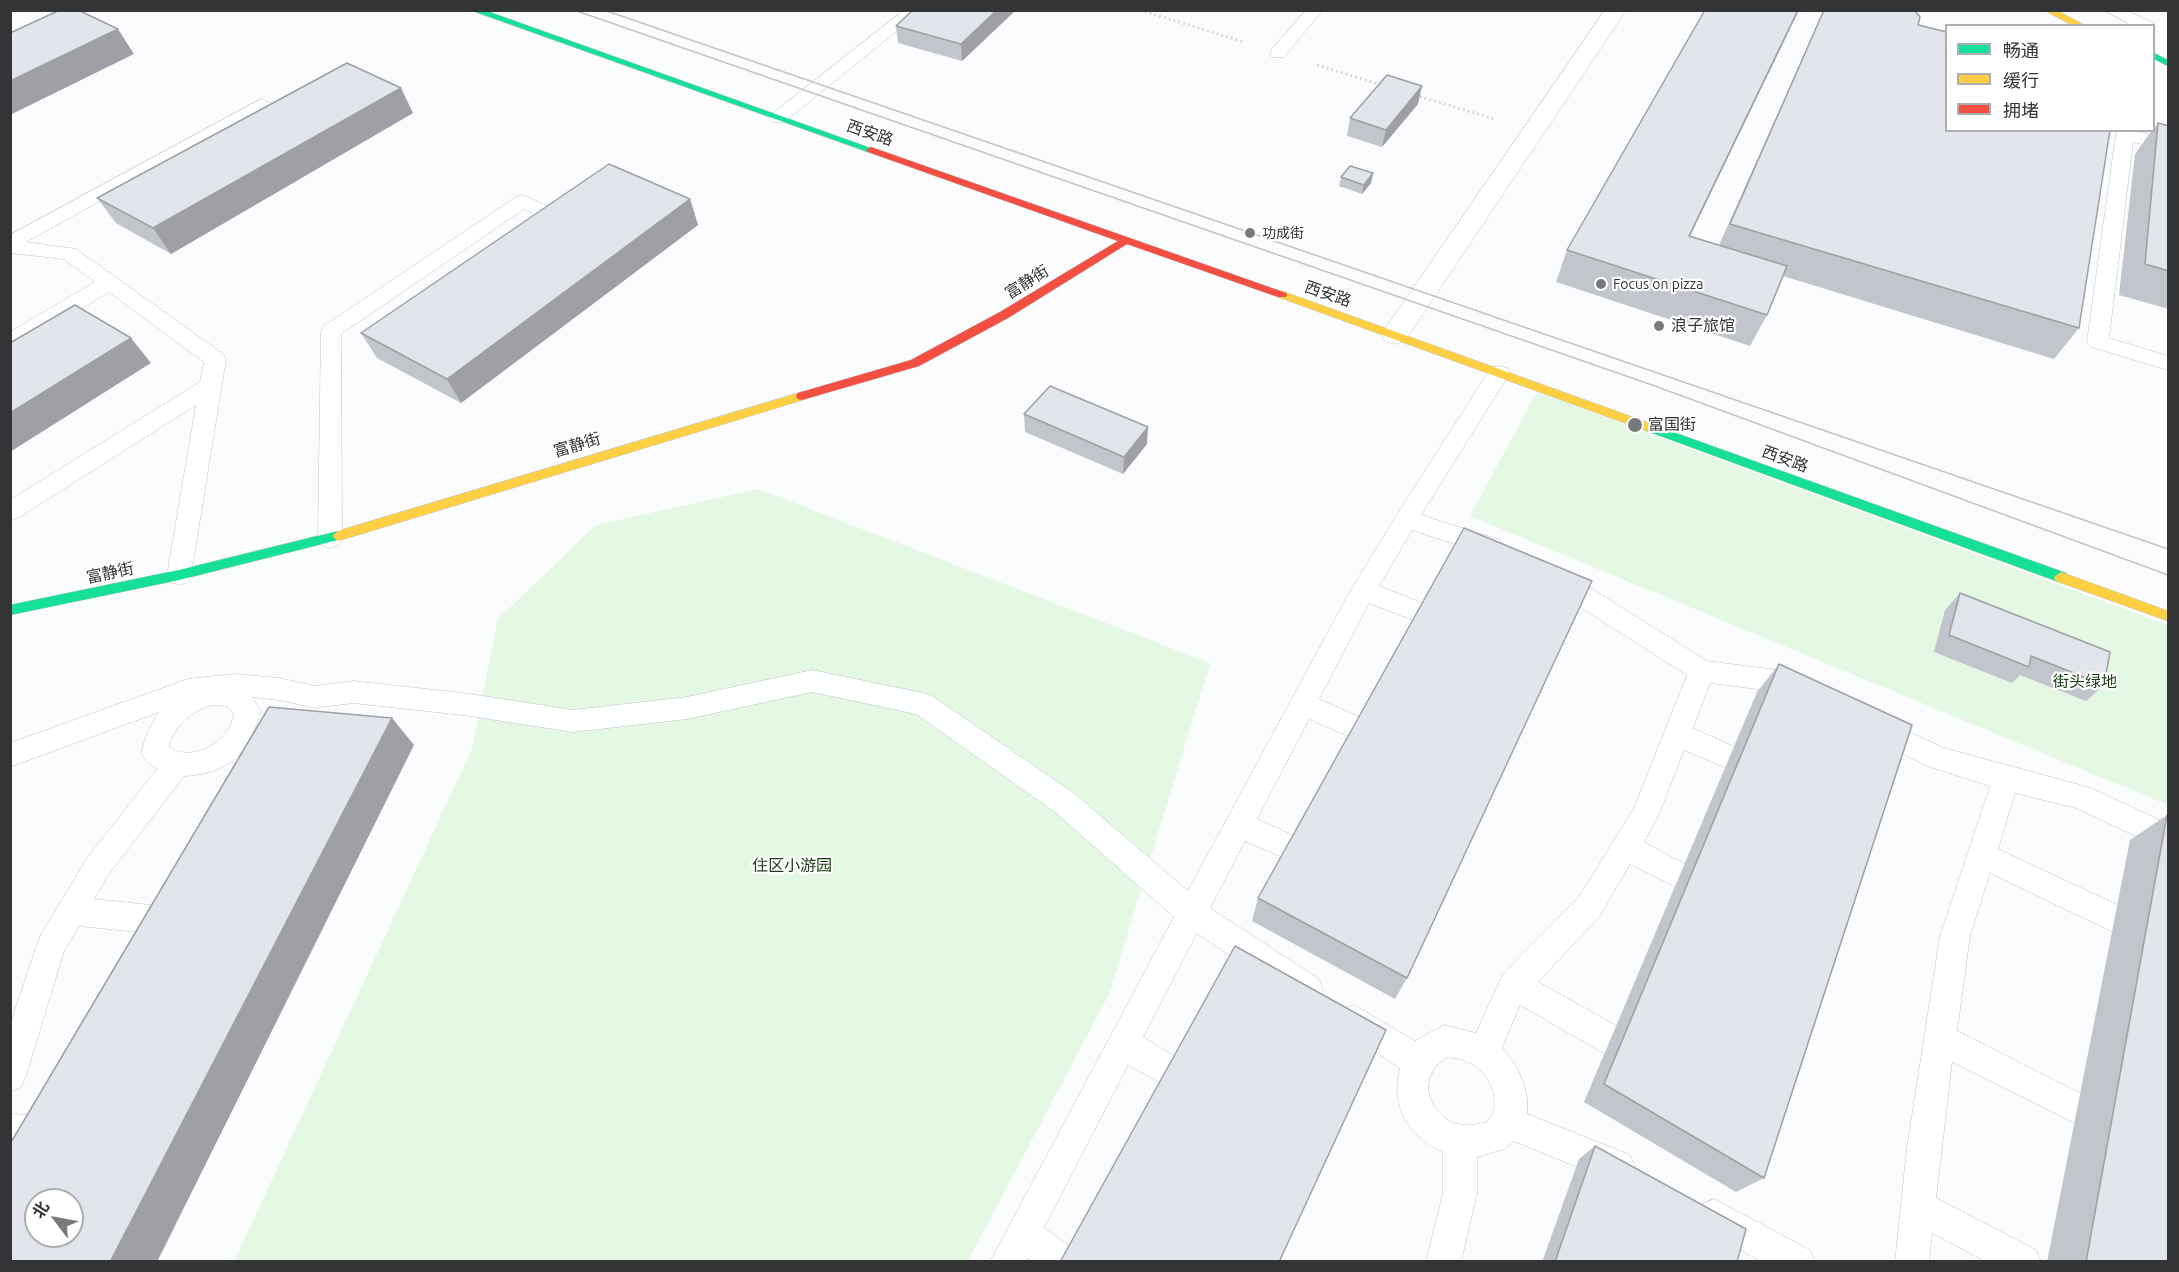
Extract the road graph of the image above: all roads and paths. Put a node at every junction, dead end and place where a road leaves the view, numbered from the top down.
1 (474, 10) edge
2 (915, 10) edge
3 (1140, 10) edge
4 (1315, 10) edge
5 (1616, 10) edge
6 (2048, 10) edge
7 (2112, 10) edge
8 (2078, 24) edge
9 (2149, 24) edge
10 (1278, 53) junction
11 (2155, 56) edge
12 (2169, 63) edge
13 (1385, 86) edge
14 (1407, 92) edge
15 (778, 118) junction
16 (300, 121) edge
17 (1532, 131) junction
18 (2122, 132) edge
19 (2169, 145) edge
20 (131, 176) junction
21 (150, 185) edge
22 (569, 223) edge
23 (1125, 241) junction
24 (10, 245) edge
25 (110, 282) junction
26 (394, 288) junction
27 (413, 298) edge
28 (1395, 334) junction
29 (10, 342) edge
30 (2169, 363) edge
31 (1499, 373) junction
32 (211, 386) junction
33 (10, 512) edge
34 (1406, 519) junction
35 (330, 539) junction
36 (179, 576) junction
37 (1364, 590) junction
38 (10, 610) edge
39 (1423, 614) edge
40 (2169, 616) edge
41 (1702, 671) junction
42 (1824, 702) edge
43 (1303, 704) junction
44 (1855, 717) edge
45 (1358, 729) edge
46 (1677, 734) junction
47 (226, 750) junction
48 (10, 755) edge
49 (1731, 758) dead end
50 (256, 761) edge
51 (177, 764) junction
52 (2006, 779) junction
53 (1239, 824) junction
54 (2169, 838) edge
55 (1625, 847) junction
56 (1292, 848) edge
57 (1981, 855) junction
58 (1680, 876) dead end
59 (71, 911) junction
60 (1192, 913) junction
61 (2115, 919) dead end
62 (188, 922) edge
63 (1514, 985) junction
64 (1940, 1039) junction
65 (1611, 1040) dead end
66 (1122, 1044) junction
67 (1483, 1053) junction
68 (1419, 1062) junction
69 (1172, 1073) edge
70 (10, 1076) edge
71 (2077, 1108) dead end
72 (1509, 1123) junction
73 (10, 1130) edge
74 (68, 1133) edge
75 (1460, 1142) junction
76 (1646, 1180) edge
77 (1686, 1201) edge
78 (1918, 1207) junction
79 (1014, 1247) edge
80 (1063, 1262) edge
81 (1443, 1262) edge
82 (1798, 1262) edge
83 (1912, 1262) edge
84 (2024, 1262) edge

1 - 15 main road, 西安路
2 - 15 lane
3 - 10 path
4 - 10 lane
5 - 17 street
6 - 8 main road
7 - 9 lane
10 - 13 path
11 - 12 main road
14 - 17 path
15 - 23 main road, 西安路
16 - 20 lane
17 - 28 street
18 - 19 lane
18 - 30 lane
20 - 21 lane
20 - 24 lane
22 - 26 lane
23 - 28 main road, 西安路
23 - 35 main road, 富静街
24 - 25 lane
25 - 29 lane
25 - 32 lane
26 - 27 lane
26 - 35 lane
28 - 31 main road, 西安路
31 - 34 lane
31 - 40 main road, 西安路
32 - 33 lane
32 - 36 lane
34 - 37 lane
34 - 41 lane
35 - 36 main road, 富静街
36 - 38 main road, 富静街
37 - 39 lane
37 - 43 lane
41 - 42 lane
41 - 46 lane
43 - 45 lane
43 - 53 lane
44 - 52 lane
46 - 49 lane
46 - 55 lane
47 - 50 lane
47 - 51 lane
47 - 51 lane
48 - 60 lane
51 - 59 lane
52 - 54 lane
52 - 57 lane
53 - 56 lane
53 - 60 lane
55 - 58 lane
55 - 63 lane
57 - 61 lane
57 - 64 lane
59 - 62 lane
59 - 70 lane
60 - 66 lane
60 - 68 lane
63 - 65 lane
63 - 67 lane
64 - 71 lane
64 - 78 lane
66 - 69 lane
66 - 79 lane
67 - 68 lane
67 - 72 lane
68 - 75 lane
72 - 75 lane
72 - 76 lane
73 - 74 lane
75 - 81 lane
77 - 82 lane
78 - 83 lane
78 - 84 lane
79 - 80 lane

